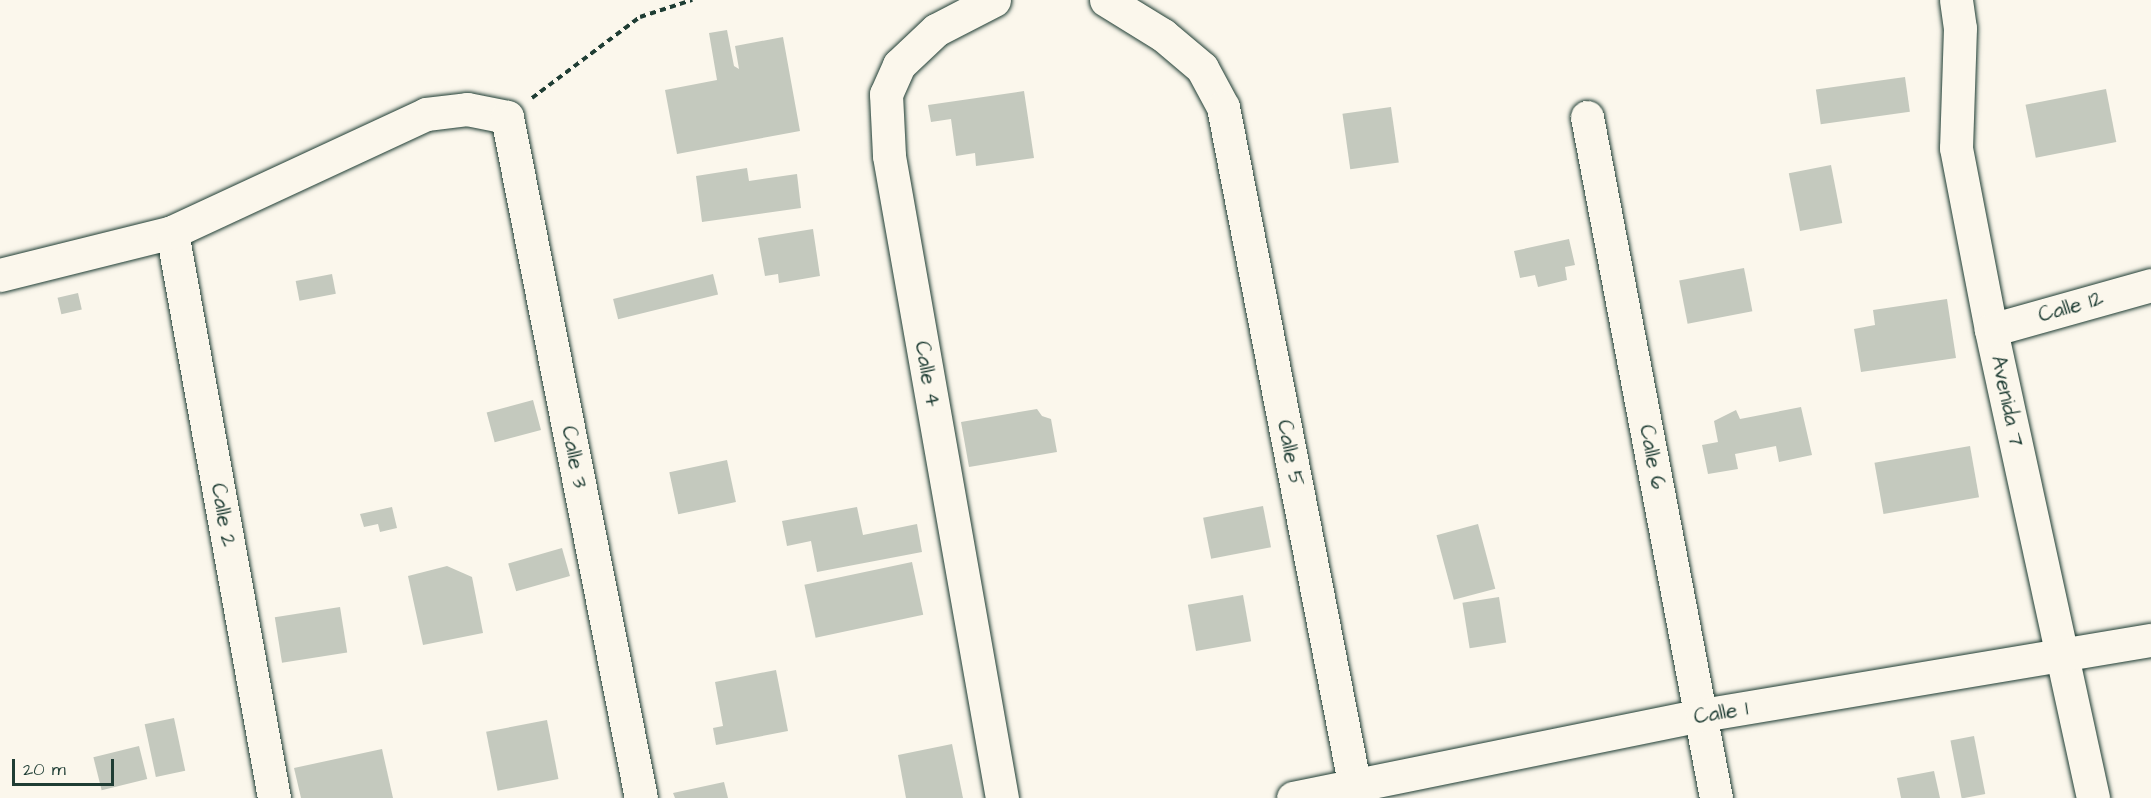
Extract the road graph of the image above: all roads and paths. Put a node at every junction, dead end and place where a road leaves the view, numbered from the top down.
1 (692, 0) edge
2 (994, 0) edge
3 (1106, 0) edge
4 (1956, 0) edge
5 (507, 117) junction
6 (1587, 117) dead end
7 (172, 232) junction
8 (0, 274) edge
9 (2151, 285) edge
10 (1991, 330) junction
11 (2151, 640) edge
12 (2063, 656) junction
13 (1702, 715) junction
14 (1355, 792) edge
15 (274, 798) edge
16 (641, 798) edge
17 (1002, 798) edge
18 (1293, 798) edge
19 (1716, 798) edge
20 (2093, 798) edge

1 - 5 path
2 - 17 street, Calle 4
3 - 14 street, Calle 5
4 - 10 street, Avenida 7
5 - 7 street
5 - 16 street, Calle 3
6 - 13 street, Calle 6
7 - 8 street
7 - 15 street, Calle 2
9 - 10 street, Calle 12
10 - 12 street, Avenida 7
11 - 12 street, Calle 1
12 - 13 street, Calle 1
12 - 20 street, Avenida 7
13 - 14 street, Calle 1
13 - 19 street, Calle 6
14 - 18 street, Calle 1

